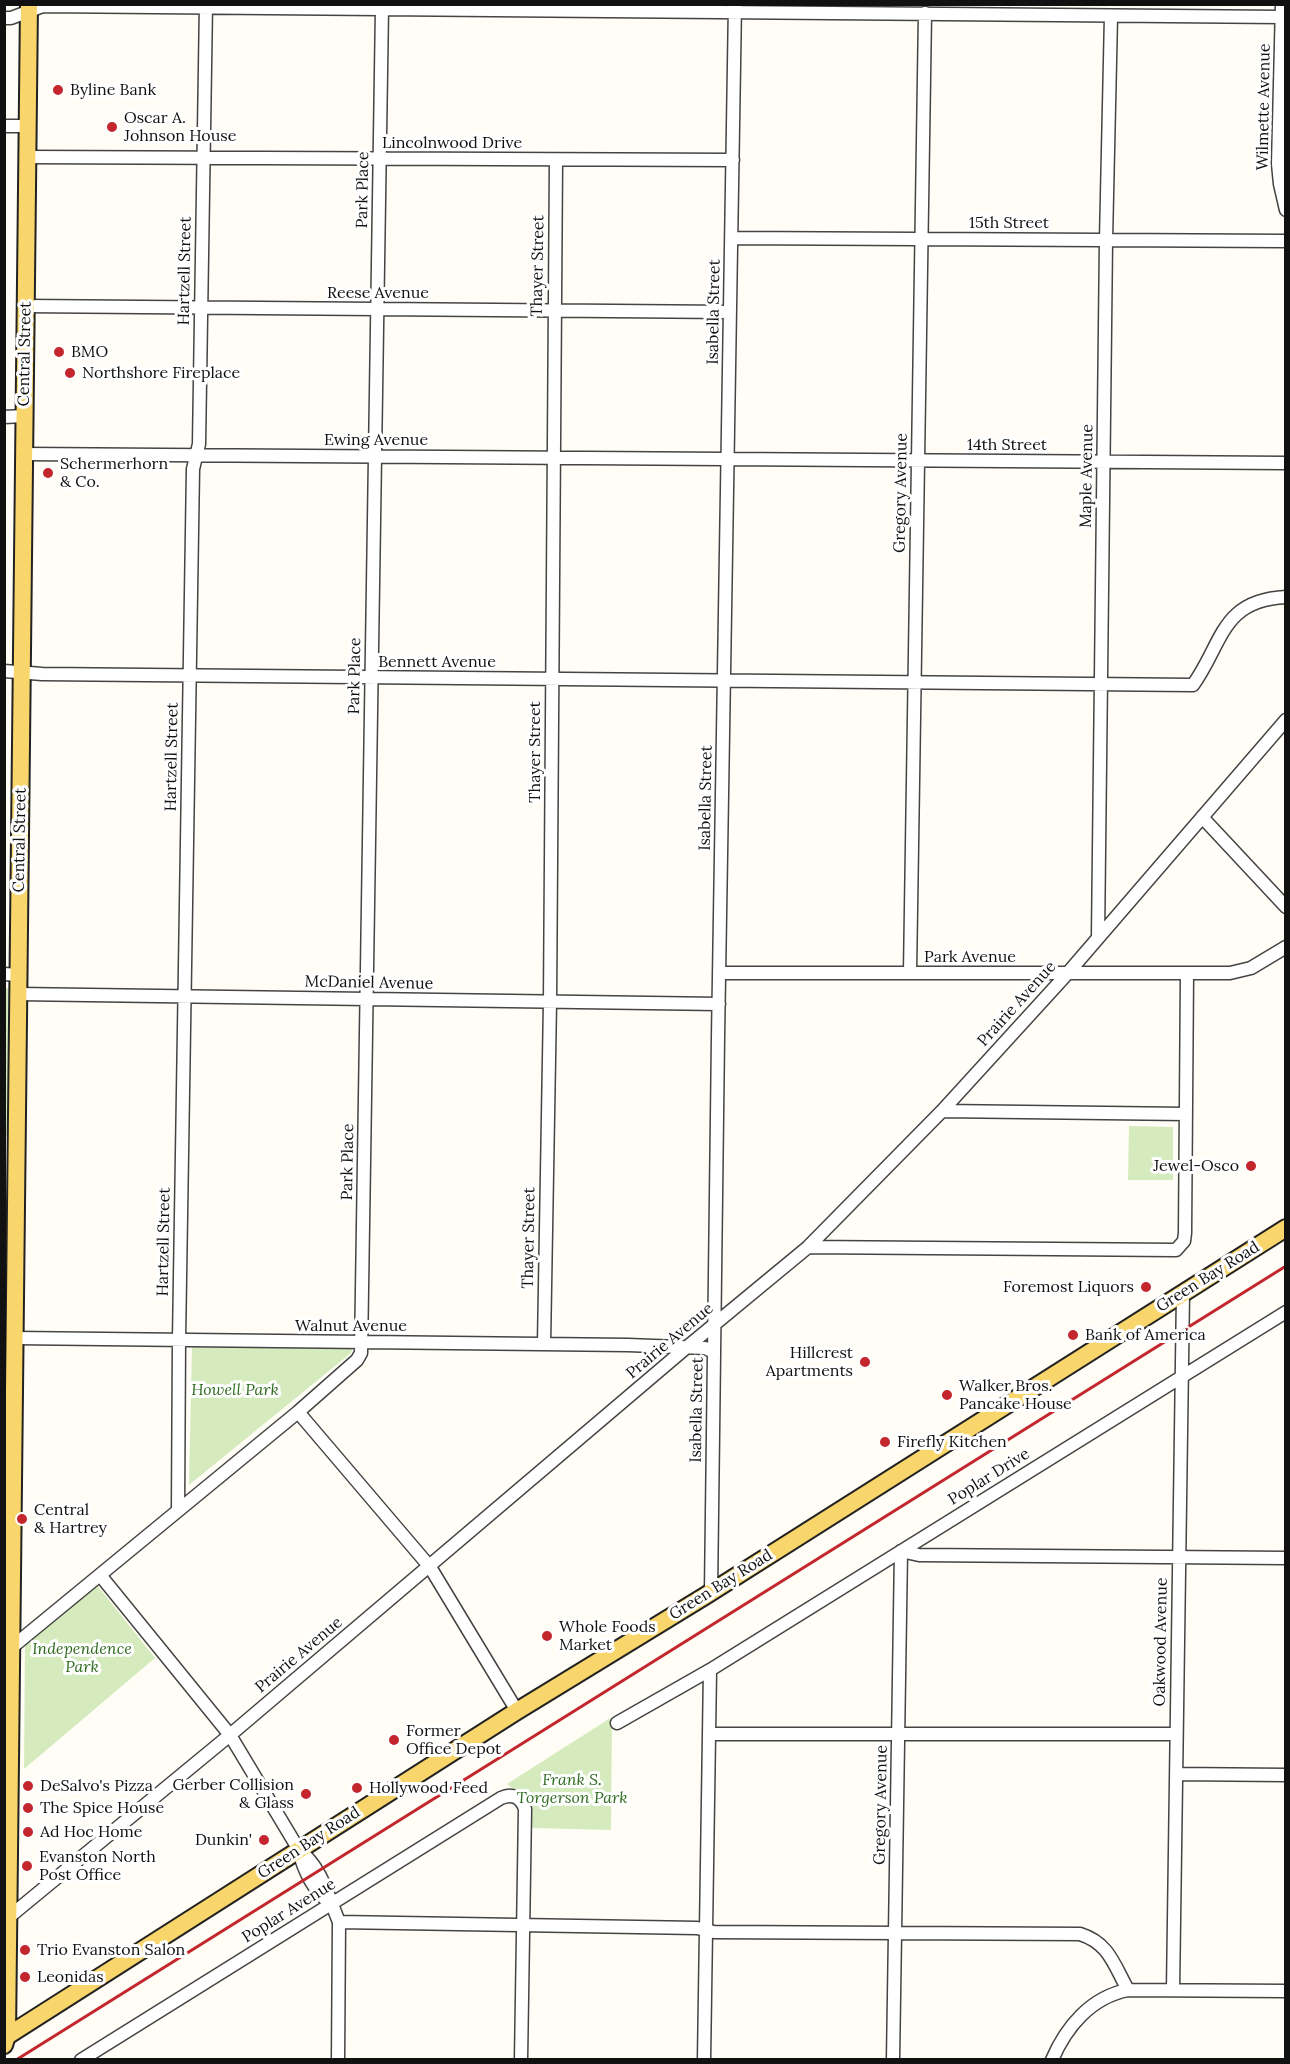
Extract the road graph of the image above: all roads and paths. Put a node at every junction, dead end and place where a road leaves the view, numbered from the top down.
1 (206, 5) edge
2 (323, 6) edge
3 (29, 8) edge
4 (735, 8) edge
5 (382, 9) junction
6 (1282, 11) edge
7 (925, 13) junction
8 (1111, 16) junction
9 (4, 18) edge
10 (4, 126) edge
11 (27, 126) junction
12 (27, 157) junction
13 (204, 158) junction
14 (380, 159) junction
15 (556, 159) junction
16 (733, 160) junction
17 (1286, 210) edge
18 (732, 238) junction
19 (922, 239) junction
20 (1106, 240) junction
21 (1286, 241) edge
22 (25, 306) junction
23 (201, 308) junction
24 (377, 309) junction
25 (554, 311) junction
26 (730, 312) junction
27 (24, 416) junction
28 (4, 417) edge
29 (24, 454) junction
30 (196, 456) junction
31 (375, 457) junction
32 (553, 458) junction
33 (728, 459) junction
34 (918, 461) junction
35 (1104, 462) junction
36 (1286, 463) edge
37 (1286, 597) edge
38 (13, 671) edge
39 (190, 675) junction
40 (372, 678) junction
41 (552, 679) junction
42 (725, 681) junction
43 (915, 683) junction
44 (1100, 684) junction
45 (1286, 720) edge
46 (1202, 817) junction
47 (1286, 907) edge
48 (1098, 938) junction
49 (1286, 947) edge
50 (719, 973) junction
51 (910, 973) junction
52 (1187, 973) junction
53 (11, 974) edge
54 (1067, 974) junction
55 (18, 994) junction
56 (185, 996) junction
57 (367, 999) junction
58 (550, 1002) junction
59 (719, 1004) junction
60 (942, 1111) junction
61 (1186, 1114) junction
62 (10, 1149) edge
63 (1286, 1228) edge
64 (808, 1247) junction
65 (1183, 1293) junction
66 (1286, 1312) edge
67 (714, 1325) junction
68 (15, 1338) junction
69 (179, 1340) junction
70 (362, 1343) junction
71 (544, 1344) junction
72 (687, 1347) junction
73 (714, 1353) junction
74 (1182, 1376) junction
75 (298, 1412) junction
76 (9, 1502) edge
77 (178, 1510) junction
78 (901, 1551) junction
79 (1179, 1557) junction
80 (1286, 1558) edge
81 (430, 1567) junction
82 (100, 1575) junction
83 (711, 1592) junction
84 (11, 1648) junction
85 (710, 1670) junction
86 (517, 1711) junction
87 (617, 1723) dead end
88 (709, 1734) junction
89 (1176, 1734) junction
90 (230, 1735) junction
91 (899, 1735) junction
92 (1176, 1774) junction
93 (1286, 1775) edge
94 (7, 1790) edge
95 (299, 1850) junction
96 (332, 1904) junction
97 (9, 1917) junction
98 (339, 1922) junction
99 (524, 1925) junction
100 (710, 1931) junction
101 (895, 1933) junction
102 (1128, 1990) junction
103 (1169, 1990) junction
104 (1286, 1991) edge
105 (5, 2040) edge
106 (10, 2060) edge
107 (81, 2060) edge
108 (338, 2060) edge
109 (521, 2060) edge
110 (704, 2060) edge
111 (893, 2060) edge
112 (1052, 2060) edge

1 - 2 street
1 - 3 street
1 - 13 street, Hartzell Street
2 - 5 street
3 - 9 street
3 - 11 main road, Central Street
4 - 5 street
4 - 7 street
4 - 16 street, Isabella Street
5 - 14 street, Park Place
6 - 8 street
6 - 17 street, Wilmette Avenue
7 - 8 street
7 - 19 street, Gregory Avenue
8 - 20 street, Maple Avenue
10 - 11 street
11 - 12 main road, Central Street
12 - 13 street, Lincolnwood Drive
12 - 22 main road, Central Street
13 - 14 street, Lincolnwood Drive
13 - 23 street, Hartzell Street
14 - 15 street, Lincolnwood Drive
14 - 24 street, Park Place
15 - 16 street, Lincolnwood Drive
15 - 25 street, Thayer Street
16 - 18 street, Isabella Street
18 - 19 street, 15th Street
18 - 26 street, Isabella Street
19 - 20 street, 15th Street
19 - 34 street, Gregory Avenue
20 - 21 street, 15th Street
20 - 35 street, Maple Avenue
22 - 23 street, Reese Avenue
22 - 27 main road, Central Street
23 - 24 street, Reese Avenue
23 - 30 street, Hartzell Street
24 - 25 street, Reese Avenue
24 - 31 street, Park Place
25 - 26 street, Reese Avenue
25 - 32 street, Thayer Street
26 - 33 street, Isabella Street
27 - 28 street
27 - 29 main road, Central Street
29 - 30 street, Ewing Avenue
29 - 38 main road, Central Street
30 - 31 street, Ewing Avenue
30 - 39 street, Hartzell Street
31 - 32 street, Ewing Avenue
31 - 40 street, Park Place
32 - 33 street, Ewing Avenue
32 - 41 street, Thayer Street
33 - 34 street, 14th Street
33 - 42 street, Isabella Street
34 - 35 street, 14th Street
34 - 43 street, Gregory Avenue
35 - 36 street, 14th Street
35 - 44 street, Maple Avenue
37 - 44 street, Bennett Avenue
38 - 39 street, Bennett Avenue
38 - 53 main road, Central Street
39 - 40 street, Bennett Avenue
39 - 56 street, Hartzell Street
40 - 41 street, Bennett Avenue
40 - 57 street, Park Place
41 - 42 street, Bennett Avenue
41 - 58 street, Thayer Street
42 - 43 street, Bennett Avenue
42 - 50 street, Isabella Street
43 - 44 street, Bennett Avenue
43 - 51 street, Gregory Avenue
44 - 48 street, Maple Avenue
45 - 46 street, Prairie Avenue
46 - 47 street
46 - 48 street, Prairie Avenue
48 - 54 street, Prairie Avenue
49 - 52 street, Park Avenue
50 - 51 street, Park Avenue
50 - 59 street, Isabella Street
51 - 54 street, Park Avenue
52 - 54 street, Park Avenue
52 - 61 street
53 - 55 main road, Central Street
54 - 60 street, Prairie Avenue
55 - 56 street, McDaniel Avenue
55 - 62 main road, Central Street
56 - 57 street, McDaniel Avenue
56 - 69 street, Hartzell Street
57 - 58 street, McDaniel Avenue
57 - 70 street, Park Place
58 - 59 street, McDaniel Avenue
58 - 71 street, Thayer Street
59 - 67 street, Isabella Street
60 - 61 street
60 - 64 street, Prairie Avenue
61 - 64 street
62 - 68 main road, Central Street
63 - 65 main road, Green Bay Road
64 - 67 street, Prairie Avenue
65 - 74 street, Oakwood Avenue
65 - 83 main road, Green Bay Road
66 - 74 street, Poplar Drive
67 - 72 street, Prairie Avenue
67 - 73 street, Isabella Street
68 - 69 street, Walnut Avenue
68 - 76 main road, Central Street
69 - 70 street, Walnut Avenue
69 - 77 street, Hartzell Street
70 - 71 street, Walnut Avenue
70 - 75 street
71 - 72 street, Walnut Avenue
72 - 73 street, Walnut Avenue
72 - 81 street, Prairie Avenue
73 - 83 street, Isabella Street
74 - 78 street, Poplar Drive
74 - 79 street, Oakwood Avenue
75 - 77 street
75 - 81 street
76 - 84 main road, Central Street
77 - 82 street
78 - 79 street
78 - 85 street, Poplar Drive
78 - 91 street, Gregory Avenue
79 - 80 street
79 - 89 street, Oakwood Avenue
81 - 86 street
81 - 90 street, Prairie Avenue
82 - 84 street
82 - 90 street
83 - 86 main road, Green Bay Road
84 - 94 main road, Central Street
85 - 87 street
85 - 88 street
86 - 95 main road, Green Bay Road
88 - 91 street
88 - 100 street
89 - 91 street
89 - 92 street, Oakwood Avenue
90 - 95 street
90 - 97 street, Prairie Avenue
91 - 101 street, Gregory Avenue
92 - 93 street
92 - 103 street, Oakwood Avenue
94 - 97 main road, Central Street
95 - 96 street
95 - 105 main road, Green Bay Road
96 - 98 street
96 - 99 street, Poplar Avenue
96 - 107 street, Poplar Avenue
97 - 105 main road, Central Street
98 - 99 street
98 - 108 street
99 - 100 street
99 - 109 street
100 - 101 street
100 - 110 street
101 - 102 street
101 - 111 street, Gregory Avenue
102 - 103 street
102 - 112 street
103 - 104 street
105 - 106 main road, Central Street

